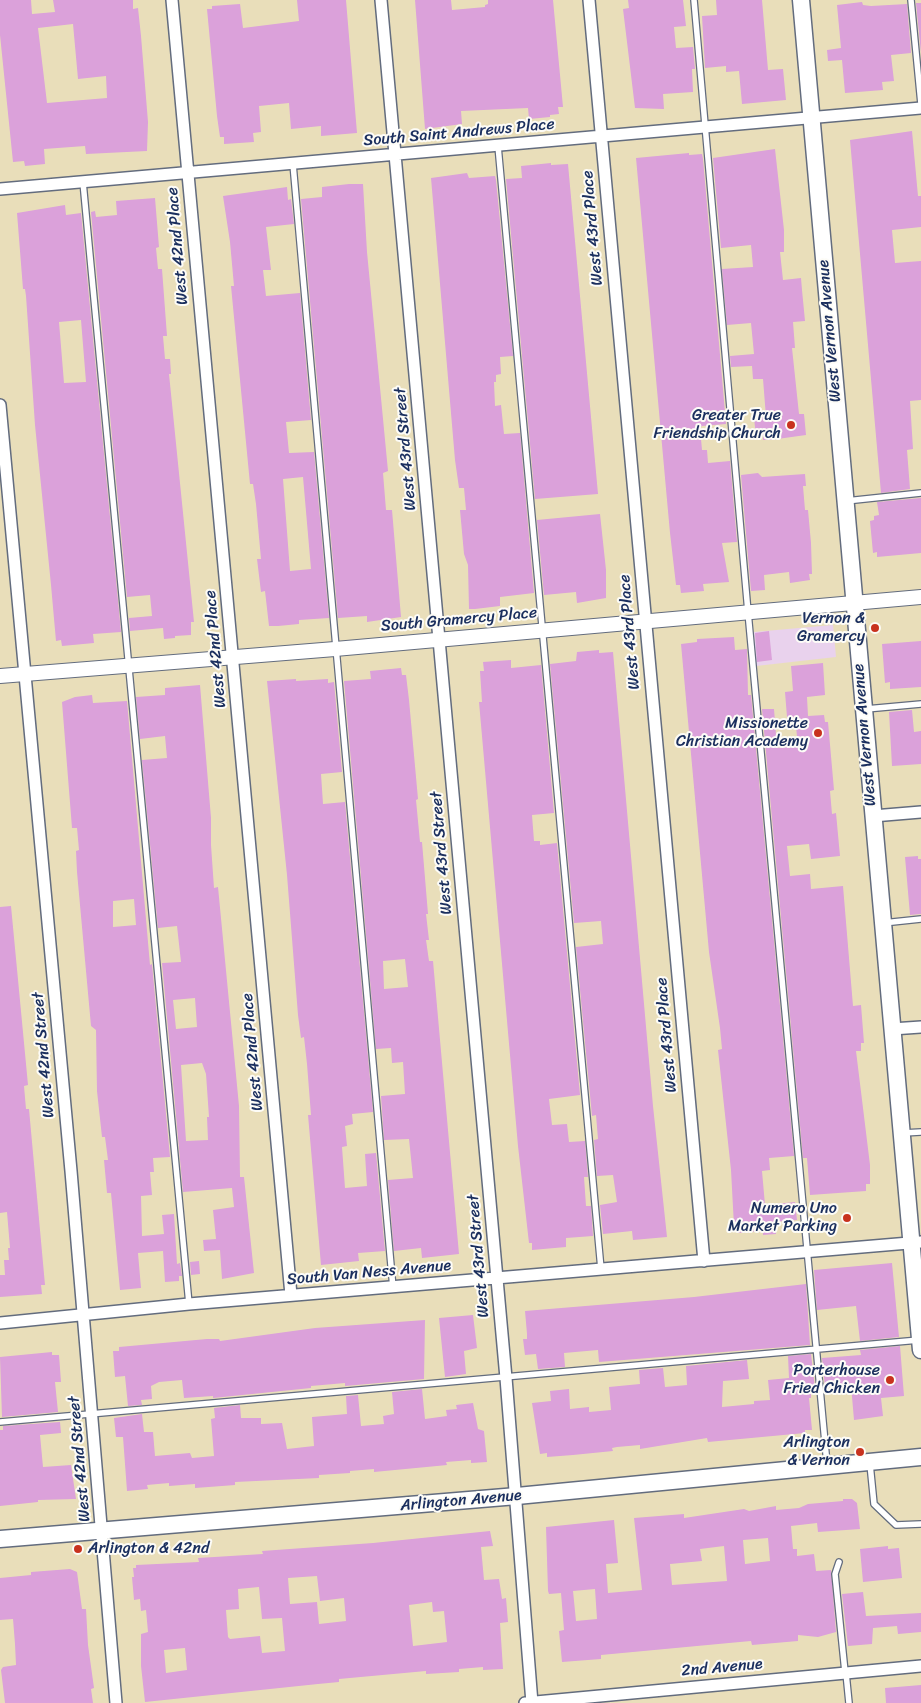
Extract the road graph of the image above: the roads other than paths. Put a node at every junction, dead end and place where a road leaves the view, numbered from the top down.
1 (172, 0) edge
2 (381, 0) edge
3 (589, 0) edge
4 (694, 0) edge
5 (800, 0) edge
6 (911, 0) edge
7 (921, 104) edge
8 (921, 108) edge
9 (811, 118) junction
10 (706, 127) junction
11 (602, 137) junction
12 (498, 146) junction
13 (395, 155) junction
14 (293, 164) junction
15 (188, 172) junction
16 (83, 182) junction
17 (0, 189) edge
18 (0, 405) edge
19 (921, 493) edge
20 (844, 501) junction
21 (921, 597) edge
22 (853, 602) junction
23 (748, 612) junction
24 (645, 621) junction
25 (542, 630) junction
26 (440, 640) junction
27 (335, 649) junction
28 (234, 657) junction
29 (128, 665) junction
30 (26, 674) junction
31 (0, 676) edge
32 (921, 704) edge
33 (863, 709) junction
34 (921, 812) edge
35 (873, 816) junction
36 (921, 919) edge
37 (882, 923) junction
38 (921, 1027) edge
39 (892, 1029) junction
40 (921, 1132) edge
41 (901, 1133) junction
42 (916, 1242) edge
43 (807, 1253) junction
44 (704, 1261) junction
45 (601, 1269) junction
46 (497, 1279) junction
47 (393, 1288) junction
48 (291, 1295) junction
49 (189, 1304) junction
50 (84, 1315) junction
51 (0, 1323) edge
52 (921, 1343) edge
53 (816, 1350) junction
54 (506, 1378) junction
55 (93, 1414) junction
56 (0, 1422) edge
57 (921, 1456) edge
58 (870, 1461) junction
59 (827, 1466) junction
60 (517, 1496) junction
61 (921, 1524) edge
62 (102, 1531) junction
63 (0, 1540) edge
64 (839, 1562) dead end
65 (921, 1666) edge
66 (845, 1672) junction
67 (116, 1703) edge
68 (525, 1703) edge
69 (532, 1703) edge
70 (849, 1703) edge

1 - 15 street, West 42nd Place
2 - 13 street, West 43rd Street
3 - 11 street, West 43rd Place
4 - 10 lane
5 - 9 main road, West Vernon Avenue
6 - 7 lane
8 - 9 street, South Saint Andrews Place
9 - 10 street, South Saint Andrews Place
9 - 20 main road, West Vernon Avenue
10 - 11 street, South Saint Andrews Place
10 - 23 lane
11 - 12 street, South Saint Andrews Place
11 - 24 street, West 43rd Place
12 - 13 street, South Saint Andrews Place
12 - 25 lane
13 - 14 street, South Saint Andrews Place
13 - 26 street, West 43rd Street
14 - 15 street, South Saint Andrews Place
14 - 27 lane
15 - 16 street, South Saint Andrews Place
15 - 28 street, West 42nd Place
16 - 17 street, South Saint Andrews Place
16 - 29 lane
18 - 30 street, West 42nd Street
19 - 20 lane
20 - 22 main road, West Vernon Avenue
21 - 22 street, South Gramercy Place
22 - 23 street, South Gramercy Place
22 - 33 main road, West Vernon Avenue
23 - 24 street, South Gramercy Place
23 - 43 lane
24 - 25 street, South Gramercy Place
24 - 44 street, West 43rd Place
25 - 26 street, South Gramercy Place
25 - 45 lane
26 - 27 street, South Gramercy Place
26 - 46 street, West 43rd Street
27 - 28 street, South Gramercy Place
27 - 47 lane
28 - 29 street, South Gramercy Place
28 - 48 street, West 42nd Place
29 - 30 street, South Gramercy Place
29 - 49 lane
30 - 31 street, South Gramercy Place
30 - 50 street, West 42nd Street
32 - 33 lane
33 - 35 main road, West Vernon Avenue
34 - 35 street
35 - 37 main road, West Vernon Avenue
36 - 37 lane
37 - 39 main road, West Vernon Avenue
38 - 39 street
39 - 41 main road, West Vernon Avenue
40 - 41 lane
41 - 42 main road, West Vernon Avenue
42 - 43 street, South Van Ness Avenue
42 - 52 main road, West Vernon Avenue
43 - 44 street, South Van Ness Avenue
43 - 53 lane
44 - 45 street, South Van Ness Avenue
45 - 46 street, South Van Ness Avenue
46 - 47 street, South Van Ness Avenue
46 - 54 street, West 43rd Street
47 - 48 street, South Van Ness Avenue
48 - 49 street, South Van Ness Avenue
49 - 50 street, South Van Ness Avenue
50 - 51 street, South Van Ness Avenue
50 - 55 street, West 42nd Street
52 - 53 lane
53 - 54 lane
53 - 59 lane
54 - 55 lane
54 - 60 street, West 43rd Street
55 - 56 lane
55 - 62 street, West 42nd Street
57 - 58 main road, Arlington Avenue
58 - 59 main road, Arlington Avenue
58 - 61 lane
59 - 60 main road, Arlington Avenue
60 - 62 main road, Arlington Avenue
60 - 69 street, West 43rd Street
62 - 63 main road, Arlington Avenue
62 - 67 street, West 42nd Street
64 - 66 lane
65 - 66 street, 2nd Avenue
66 - 69 street, 2nd Avenue
66 - 70 lane
68 - 69 street, 2nd Avenue

